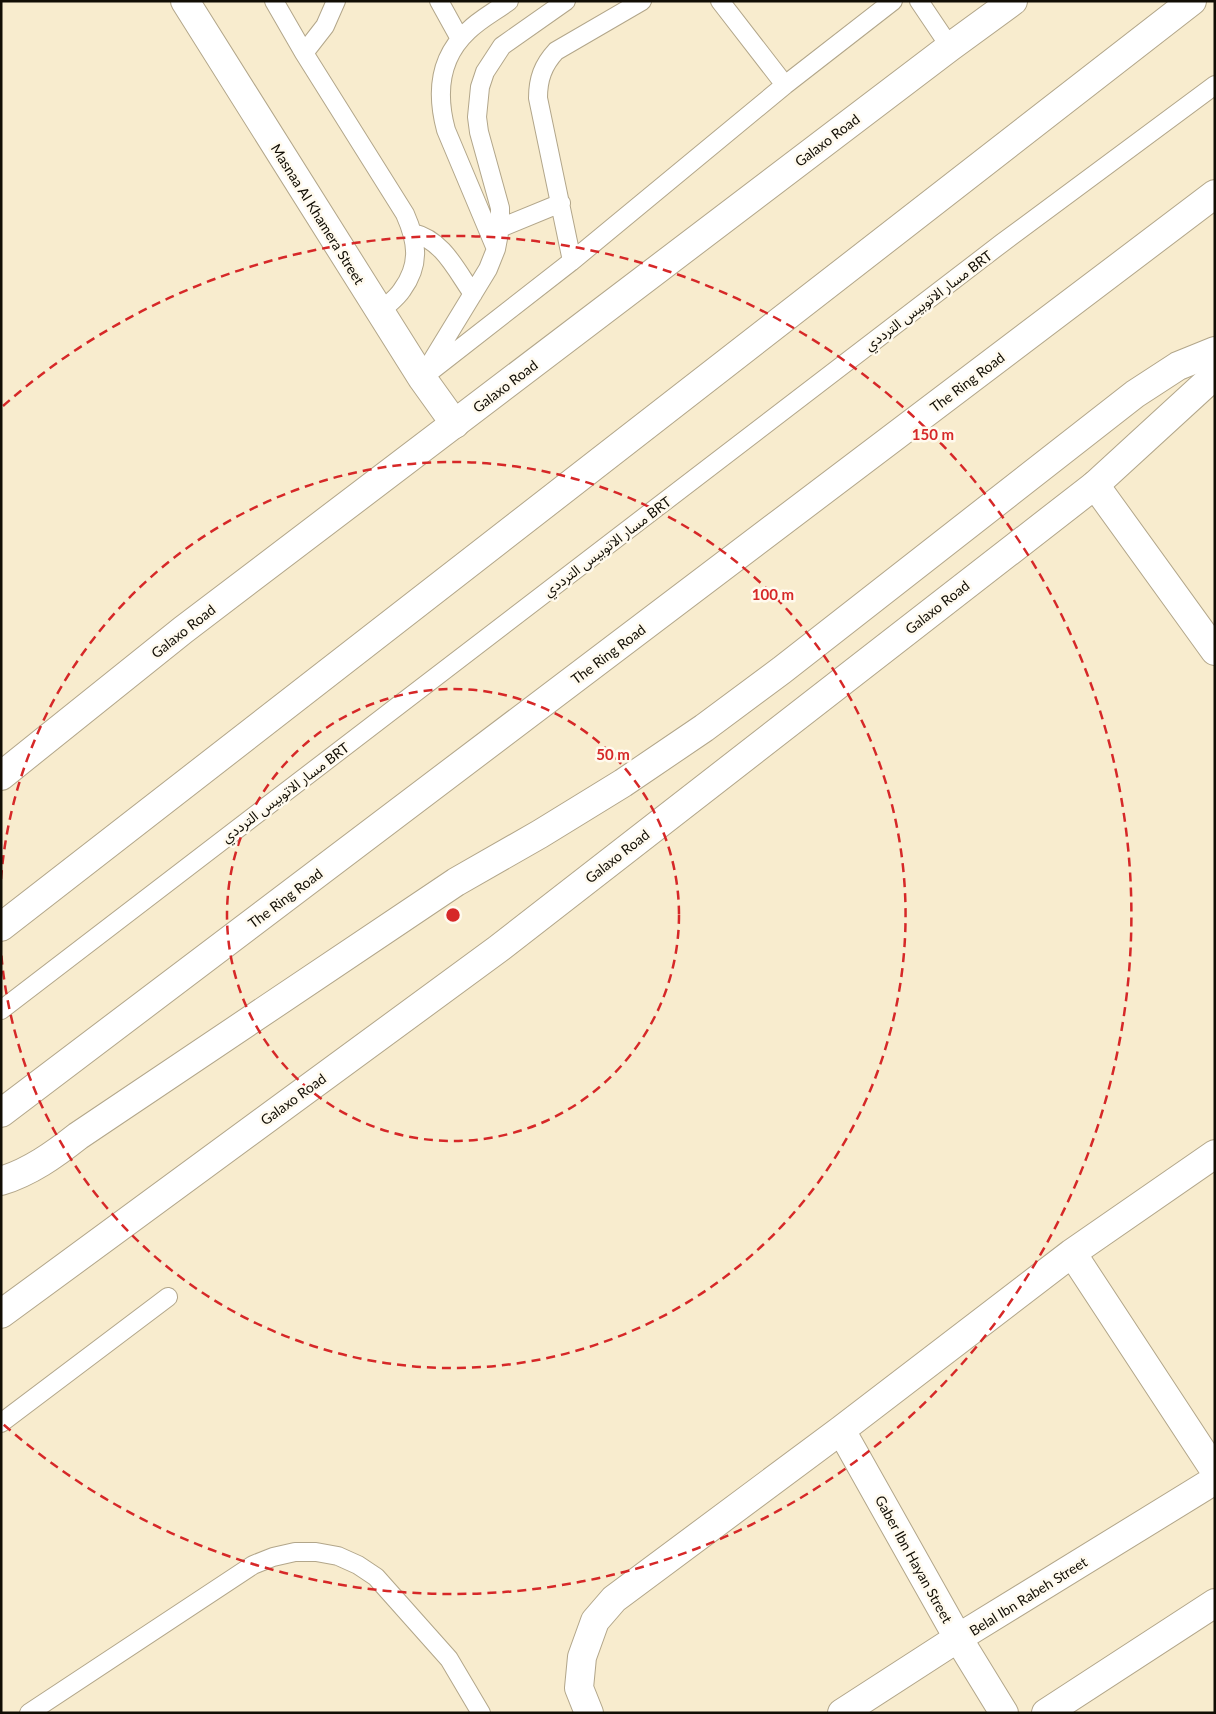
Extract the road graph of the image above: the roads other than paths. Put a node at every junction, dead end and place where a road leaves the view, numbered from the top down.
1 (184, 1) edge
2 (274, 1) edge
3 (439, 1) edge
4 (509, 1) edge
5 (566, 1) edge
6 (642, 1) edge
7 (720, 1) edge
8 (894, 1) edge
9 (1013, 1) edge
10 (1192, 1) edge
11 (922, 2) edge
12 (334, 3) edge
13 (460, 39) junction
14 (950, 47) junction
15 (304, 53) junction
16 (785, 85) junction
17 (1215, 85) edge
18 (1215, 194) edge
19 (560, 203) junction
20 (500, 228) junction
21 (413, 233) junction
22 (496, 249) junction
23 (572, 261) junction
24 (472, 294) junction
25 (380, 312) junction
26 (1215, 351) edge
27 (1215, 374) edge
28 (422, 378) junction
29 (455, 424) junction
30 (1095, 485) junction
31 (1215, 651) edge
32 (1, 776) edge
33 (1, 927) edge
34 (1, 1010) edge
35 (1, 1113) edge
36 (1215, 1154) edge
37 (1, 1182) edge
38 (1072, 1253) junction
39 (168, 1297) dead end
40 (1, 1314) edge
41 (1, 1423) edge
42 (841, 1430) junction
43 (1215, 1471) edge
44 (1215, 1480) edge
45 (1215, 1603) edge
46 (958, 1638) junction
47 (29, 1713) edge
48 (481, 1713) edge
49 (589, 1713) edge
50 (842, 1713) edge
51 (1004, 1713) edge
52 (1046, 1713) edge

1 - 25 main road, Masnaa Al Khamera Street
2 - 15 lane
3 - 13 lane
4 - 13 lane
5 - 20 lane
6 - 19 lane
7 - 16 lane
8 - 16 lane
9 - 14 main road, Galaxo Road
10 - 33 main road
11 - 14 lane
12 - 15 lane
13 - 22 lane
14 - 29 main road, Galaxo Road
15 - 21 lane
16 - 23 lane
17 - 34 lane, مسار الاتوبيس الترددي BRT
18 - 35 main road, The Ring Road
19 - 20 lane
19 - 23 lane
20 - 22 lane
21 - 24 lane
21 - 25 lane
22 - 24 lane
23 - 28 lane
24 - 28 lane
25 - 28 main road, Masnaa Al Khamera Street
26 - 37 main road
27 - 30 main road, Galaxo Road
28 - 29 main road, Masnaa Al Khamera Street
29 - 32 main road, Galaxo Road
30 - 31 main road
30 - 40 main road, Galaxo Road
36 - 38 main road
38 - 42 main road
38 - 43 main road
39 - 41 lane
42 - 46 main road, Gaber Ibn Hayan Street
42 - 49 main road
44 - 46 main road, Belal Ibn Rabeh Street
45 - 52 main road
46 - 50 main road, Belal Ibn Rabeh Street
46 - 51 main road, Gaber Ibn Hayan Street
47 - 48 lane

